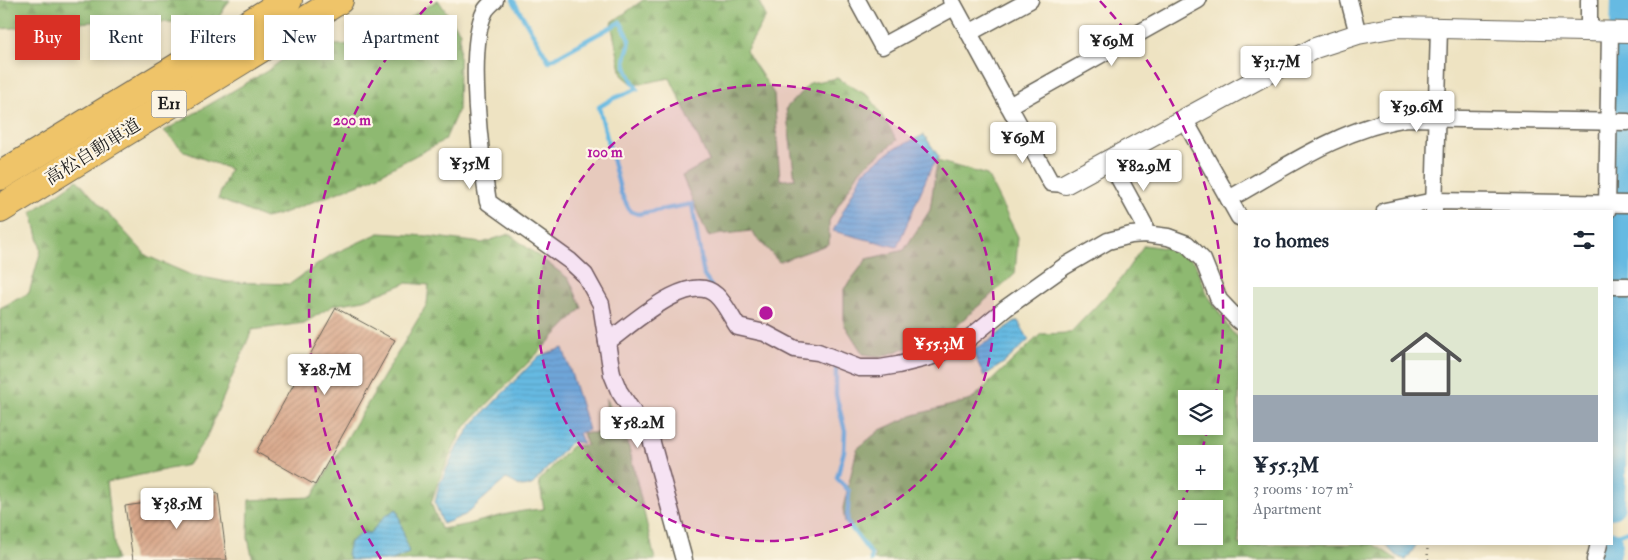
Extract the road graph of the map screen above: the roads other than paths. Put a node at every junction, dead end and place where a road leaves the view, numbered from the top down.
1 (288, 0) edge
2 (339, 0) edge
3 (495, 0) edge
4 (857, 0) edge
5 (1030, 0) edge
6 (1198, 0) edge
7 (1349, 0) edge
8 (1589, 0) edge
9 (953, 3) edge
10 (1439, 28) junction
11 (1589, 32) junction
12 (1619, 32) edge
13 (969, 33) junction
14 (1358, 34) junction
15 (1009, 106) junction
16 (1184, 118) junction
17 (1437, 118) junction
18 (1618, 121) edge
19 (1109, 160) junction
20 (0, 176) edge
21 (1065, 184) joint
22 (1229, 199) junction
23 (1434, 206) edge
24 (1614, 206) edge
25 (0, 209) edge
26 (1395, 210) edge
27 (1238, 215) edge
28 (1144, 234) junction
29 (1238, 320) edge
30 (607, 342) junction
31 (1598, 545) edge
32 (684, 560) edge
33 (1595, 560) edge

1 - 20 highway, 高松自動車道 / E11
2 - 25 highway, 高松自動車道 / E11
3 - 30 street
4 - 9 street
5 - 13 street
6 - 15 street
7 - 14 street
8 - 11 street
9 - 13 street
10 - 11 street
10 - 14 street
10 - 17 street
11 - 12 street
12 - 18 street
13 - 15 street
14 - 16 street
15 - 21 street
16 - 19 street
16 - 22 street
17 - 18 street
17 - 22 street
17 - 23 street
18 - 24 street
19 - 21 street
19 - 28 street
22 - 27 street
23 - 24 street
23 - 26 street
28 - 29 street
28 - 30 street
30 - 32 street
31 - 33 street

